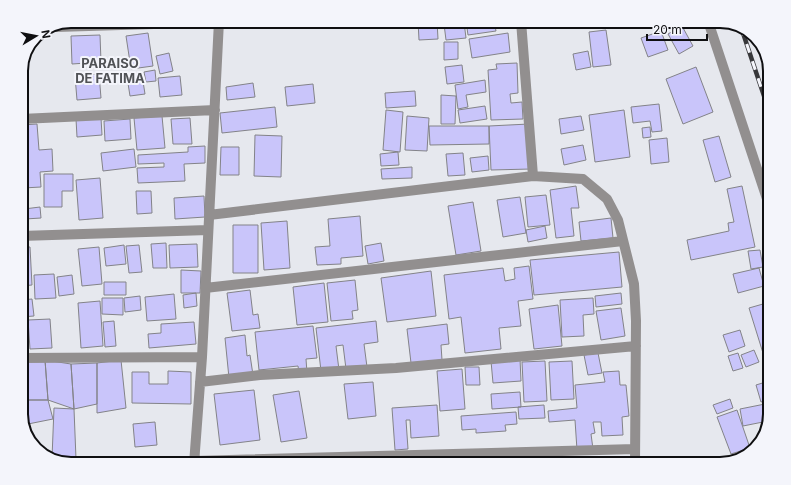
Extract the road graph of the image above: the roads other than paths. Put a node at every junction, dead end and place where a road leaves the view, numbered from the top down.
1 (219, 28) edge
2 (522, 28) edge
3 (710, 28) edge
4 (214, 110) junction
5 (28, 119) edge
6 (533, 176) junction
7 (763, 187) edge
8 (209, 215) junction
9 (208, 230) junction
10 (28, 236) edge
11 (623, 241) junction
12 (205, 288) junction
13 (636, 346) junction
14 (202, 357) junction
15 (28, 358) edge
16 (200, 382) junction
17 (635, 449) junction
18 (194, 457) edge
19 (364, 457) edge
20 (635, 457) edge

1 - 4 street
2 - 6 street
3 - 7 street
4 - 5 street
4 - 8 street
6 - 8 street
6 - 11 street
8 - 9 street
9 - 10 street
9 - 12 street
11 - 12 street
11 - 13 street
12 - 14 street
13 - 16 street
13 - 17 street
14 - 15 street
14 - 16 street
16 - 18 street
17 - 19 street
17 - 20 street

